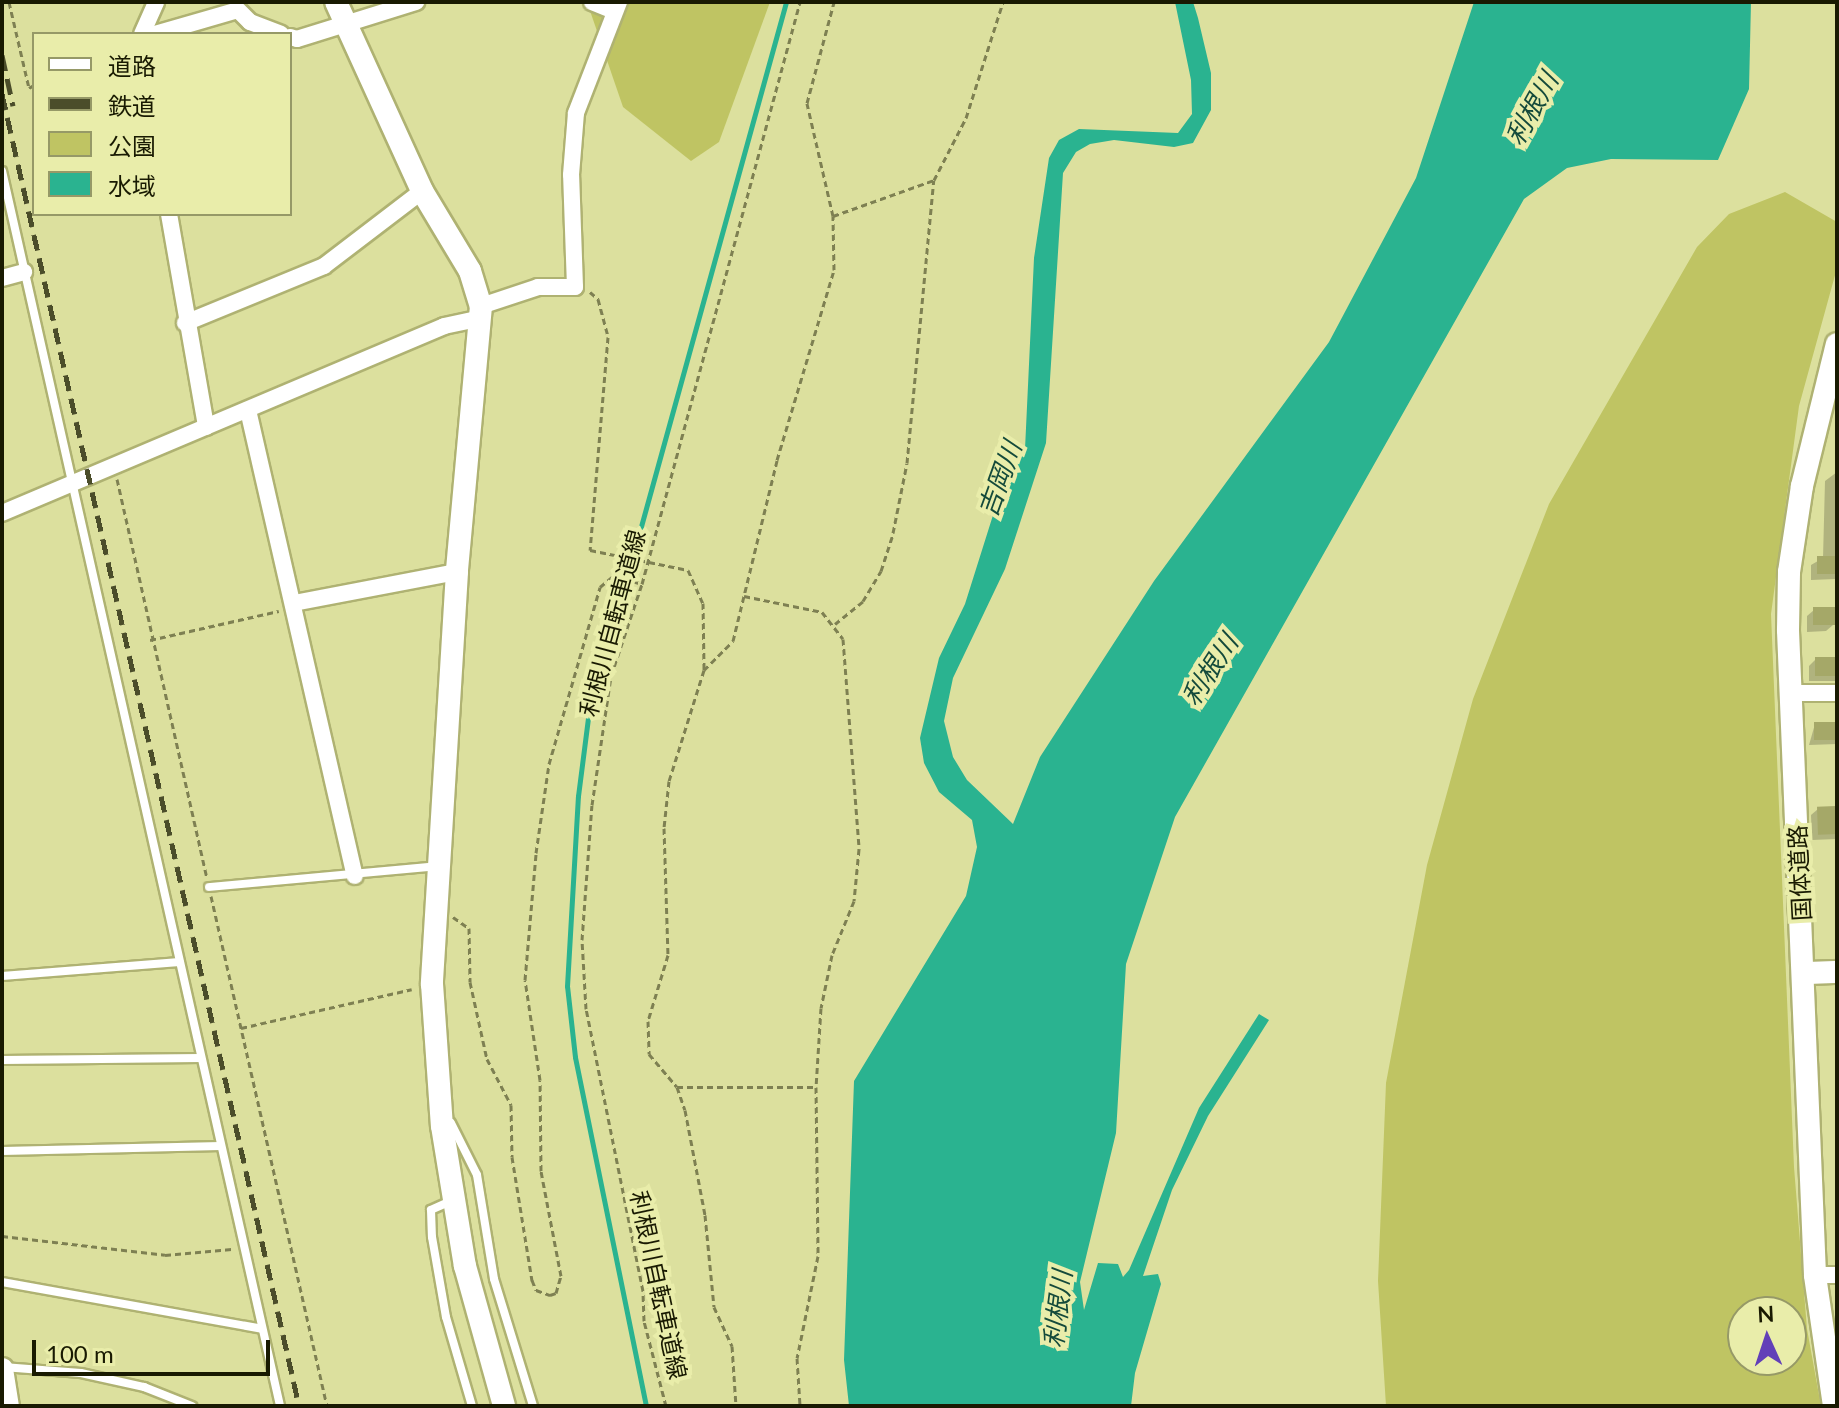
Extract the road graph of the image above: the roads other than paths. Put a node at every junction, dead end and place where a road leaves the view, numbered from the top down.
1 (156, 2) edge
2 (416, 2) edge
3 (592, 2) edge
4 (236, 6) edge
5 (617, 6) edge
6 (339, 12) edge
7 (143, 32) edge
8 (161, 32) edge
9 (276, 32) edge
10 (292, 38) edge
11 (2, 171) edge
12 (422, 191) junction
13 (169, 216) edge
14 (24, 272) junction
15 (2, 278) edge
16 (481, 312) junction
17 (185, 323) junction
18 (1837, 344) edge
19 (248, 410) junction
20 (1828, 411) edge
21 (206, 427) junction
22 (73, 484) junction
23 (2, 513) edge
24 (457, 572) junction
25 (295, 605) junction
26 (1788, 693) junction
27 (1837, 693) edge
28 (438, 866) junction
29 (355, 876) junction
30 (209, 887) road end
31 (179, 962) junction
32 (1837, 972) edge
33 (1805, 973) junction
34 (2, 976) edge
35 (201, 1058) junction
36 (2, 1060) edge
37 (442, 1126) junction
38 (221, 1146) junction
39 (2, 1151) edge
40 (454, 1200) junction
41 (1826, 1275) edge
42 (2, 1282) edge
43 (262, 1329) junction
44 (2, 1368) edge
45 (8, 1406) edge
46 (192, 1406) edge
47 (280, 1406) edge
48 (472, 1406) edge
49 (504, 1406) edge
50 (533, 1406) edge
51 (1834, 1406) edge

1 - 7 street
2 - 6 street
3 - 5 street
4 - 8 street
4 - 9 street
5 - 16 street
6 - 10 street
6 - 12 street
11 - 14 lane
12 - 16 street
12 - 17 street
13 - 17 street
14 - 15 street
14 - 22 lane
16 - 19 street
16 - 24 street
17 - 21 street
18 - 20 street, 国体道路
19 - 21 street
19 - 25 street
20 - 26 street, 国体道路
21 - 22 street
22 - 23 street
22 - 31 lane
24 - 25 street
24 - 28 street
25 - 29 street
26 - 27 street
26 - 33 street, 国体道路
28 - 29 lane
28 - 37 street
29 - 30 lane
31 - 34 lane
31 - 35 lane
32 - 33 street
33 - 41 street, 国体道路
35 - 36 lane
35 - 38 lane
37 - 40 street
37 - 50 lane
38 - 39 lane
38 - 43 lane
40 - 48 lane
40 - 49 street
41 - 51 street, 国体道路
42 - 43 lane
43 - 47 lane
44 - 45 street
44 - 46 lane

